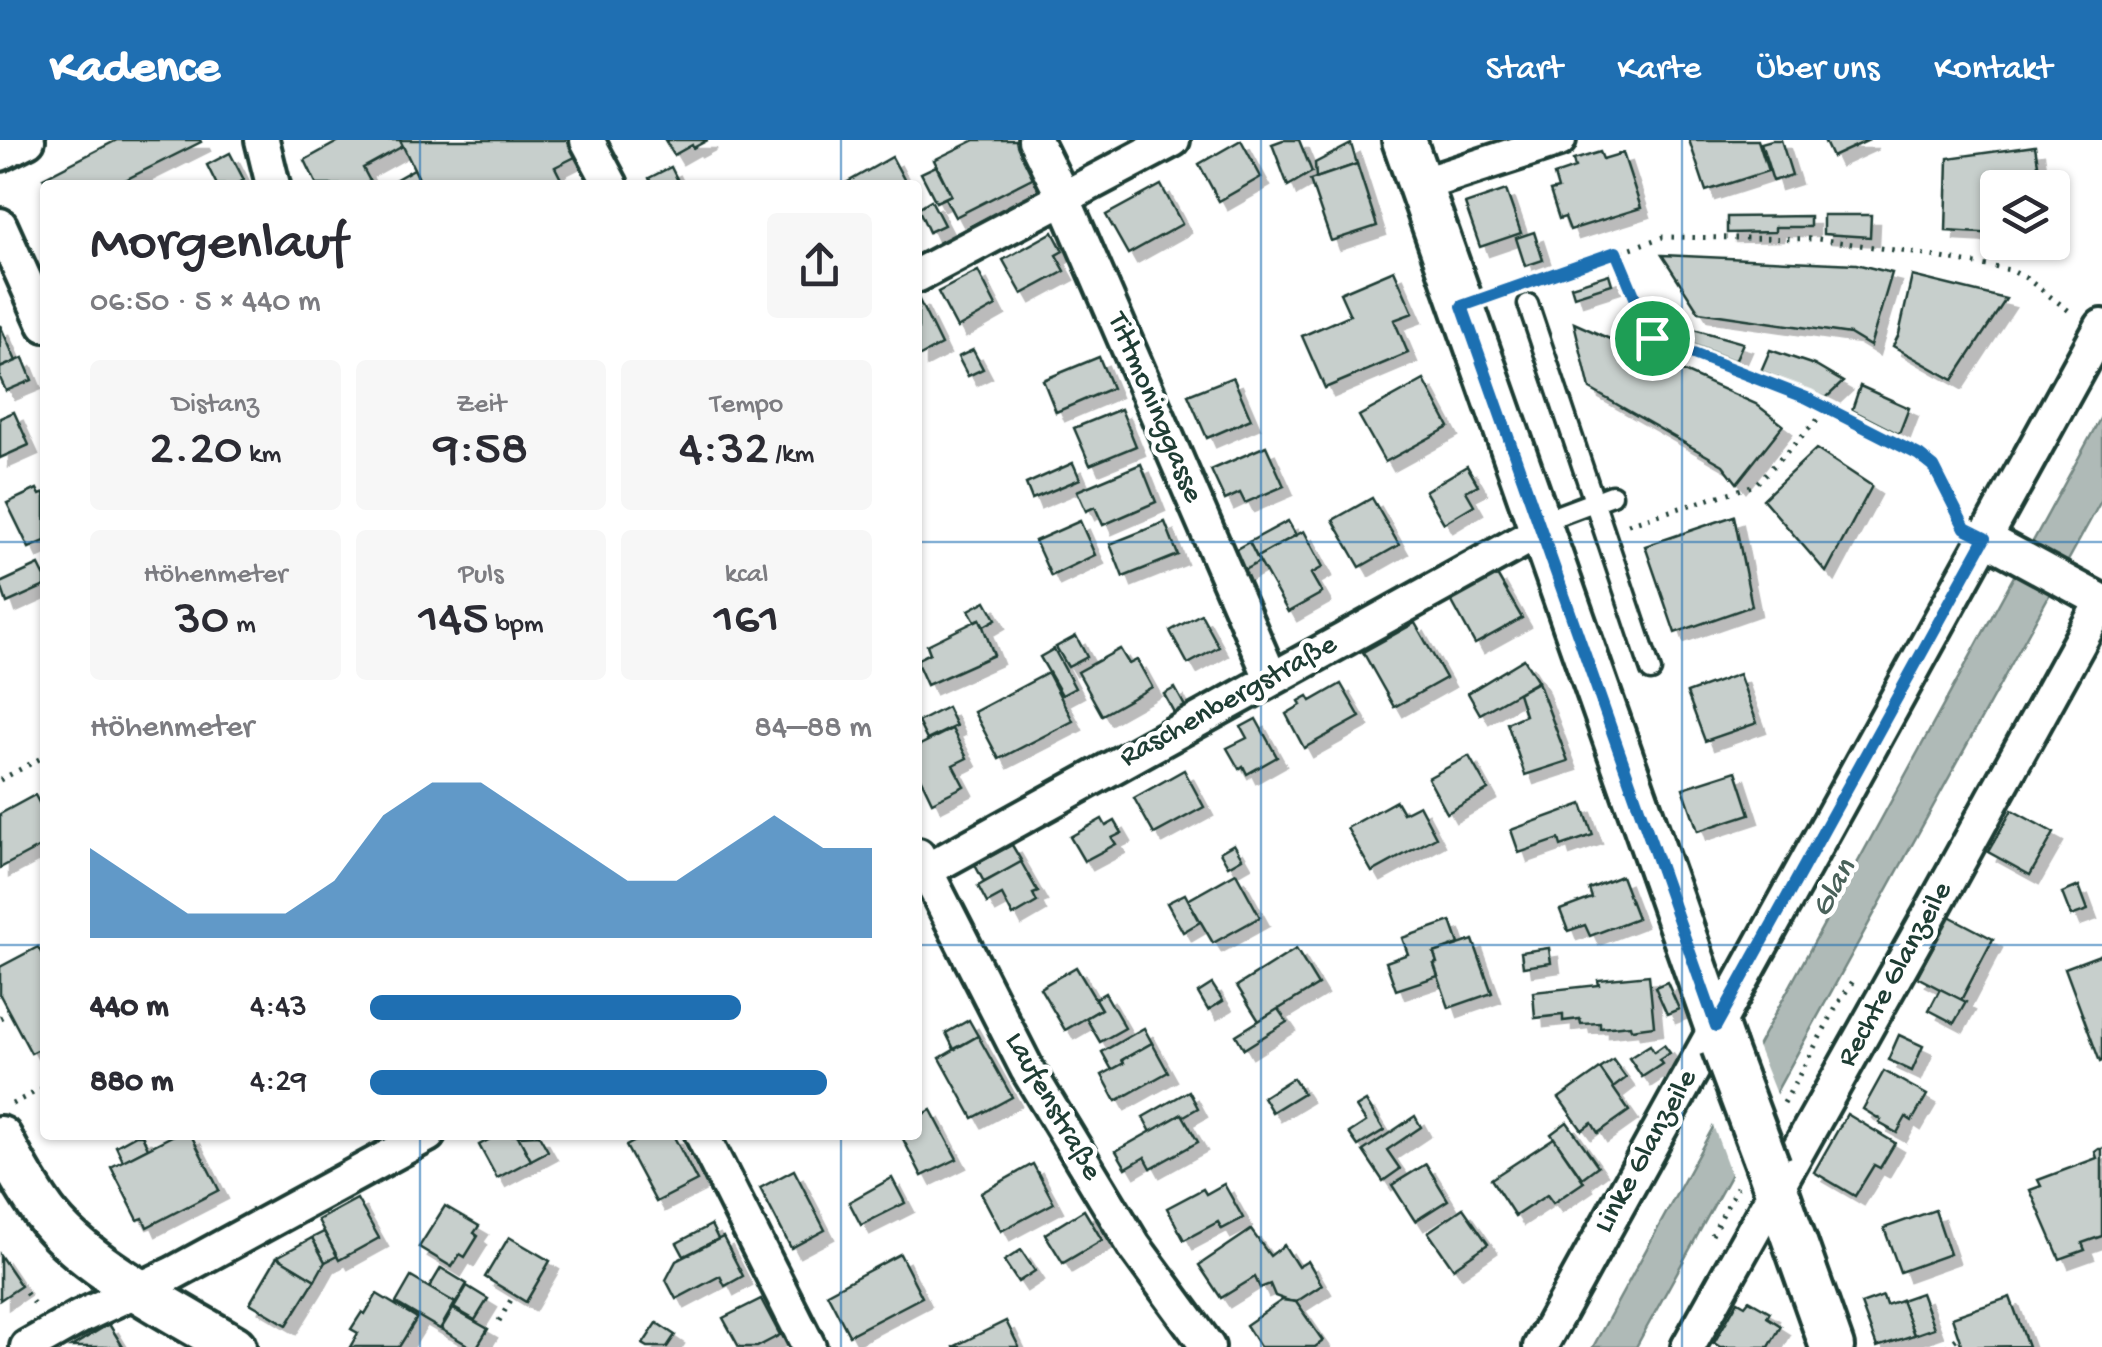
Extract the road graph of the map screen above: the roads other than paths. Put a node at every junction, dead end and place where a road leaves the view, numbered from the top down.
1 (28, 140) edge
2 (262, 140) edge
3 (587, 140) edge
4 (1036, 140) edge
5 (1173, 140) edge
6 (1404, 140) edge
7 (1559, 140) edge
8 (0, 154) edge
9 (272, 180) edge
10 (609, 180) edge
11 (1420, 185) junction
12 (1064, 199) junction
13 (0, 225) edge
14 (922, 273) edge
15 (1528, 304) dead end
16 (40, 314) edge
17 (2100, 330) edge
18 (1612, 494) dead end
19 (1594, 502) junction
20 (1540, 526) junction
21 (1997, 545) junction
22 (2093, 596) edge
23 (1650, 671) dead end
24 (1271, 678) junction
25 (922, 866) edge
26 (922, 871) edge
27 (1720, 1036) junction
28 (705, 1140) edge
29 (394, 1143) edge
30 (5, 1160) edge
31 (1772, 1178) junction
32 (140, 1290) junction
33 (27, 1347) edge
34 (234, 1347) edge
35 (809, 1347) edge
36 (1208, 1347) edge
37 (1540, 1347) edge
38 (1688, 1347) edge
39 (1832, 1347) edge

1 - 8 street
2 - 9 street
3 - 10 street
4 - 12 street, Tittmoninggasse
5 - 12 street
6 - 11 street
7 - 11 street
11 - 20 street
12 - 14 street
12 - 24 street, Tittmoninggasse
13 - 16 street
15 - 19 lane
17 - 21 street, Linke Glanzeile
18 - 19 lane
19 - 20 lane
19 - 23 lane
20 - 24 street, Raschenbergstraße
20 - 27 street
21 - 22 street
21 - 27 street, Linke Glanzeile
22 - 31 street, Rechte Glanzeile
24 - 25 street, Raschenbergstraße
26 - 36 street, Laufenstraße
27 - 31 street, bridge
27 - 37 street, Linke Glanzeile
28 - 35 street
29 - 32 street
30 - 32 street
31 - 38 street, Rechte Glanzeile
31 - 39 street
32 - 33 street
32 - 34 street

